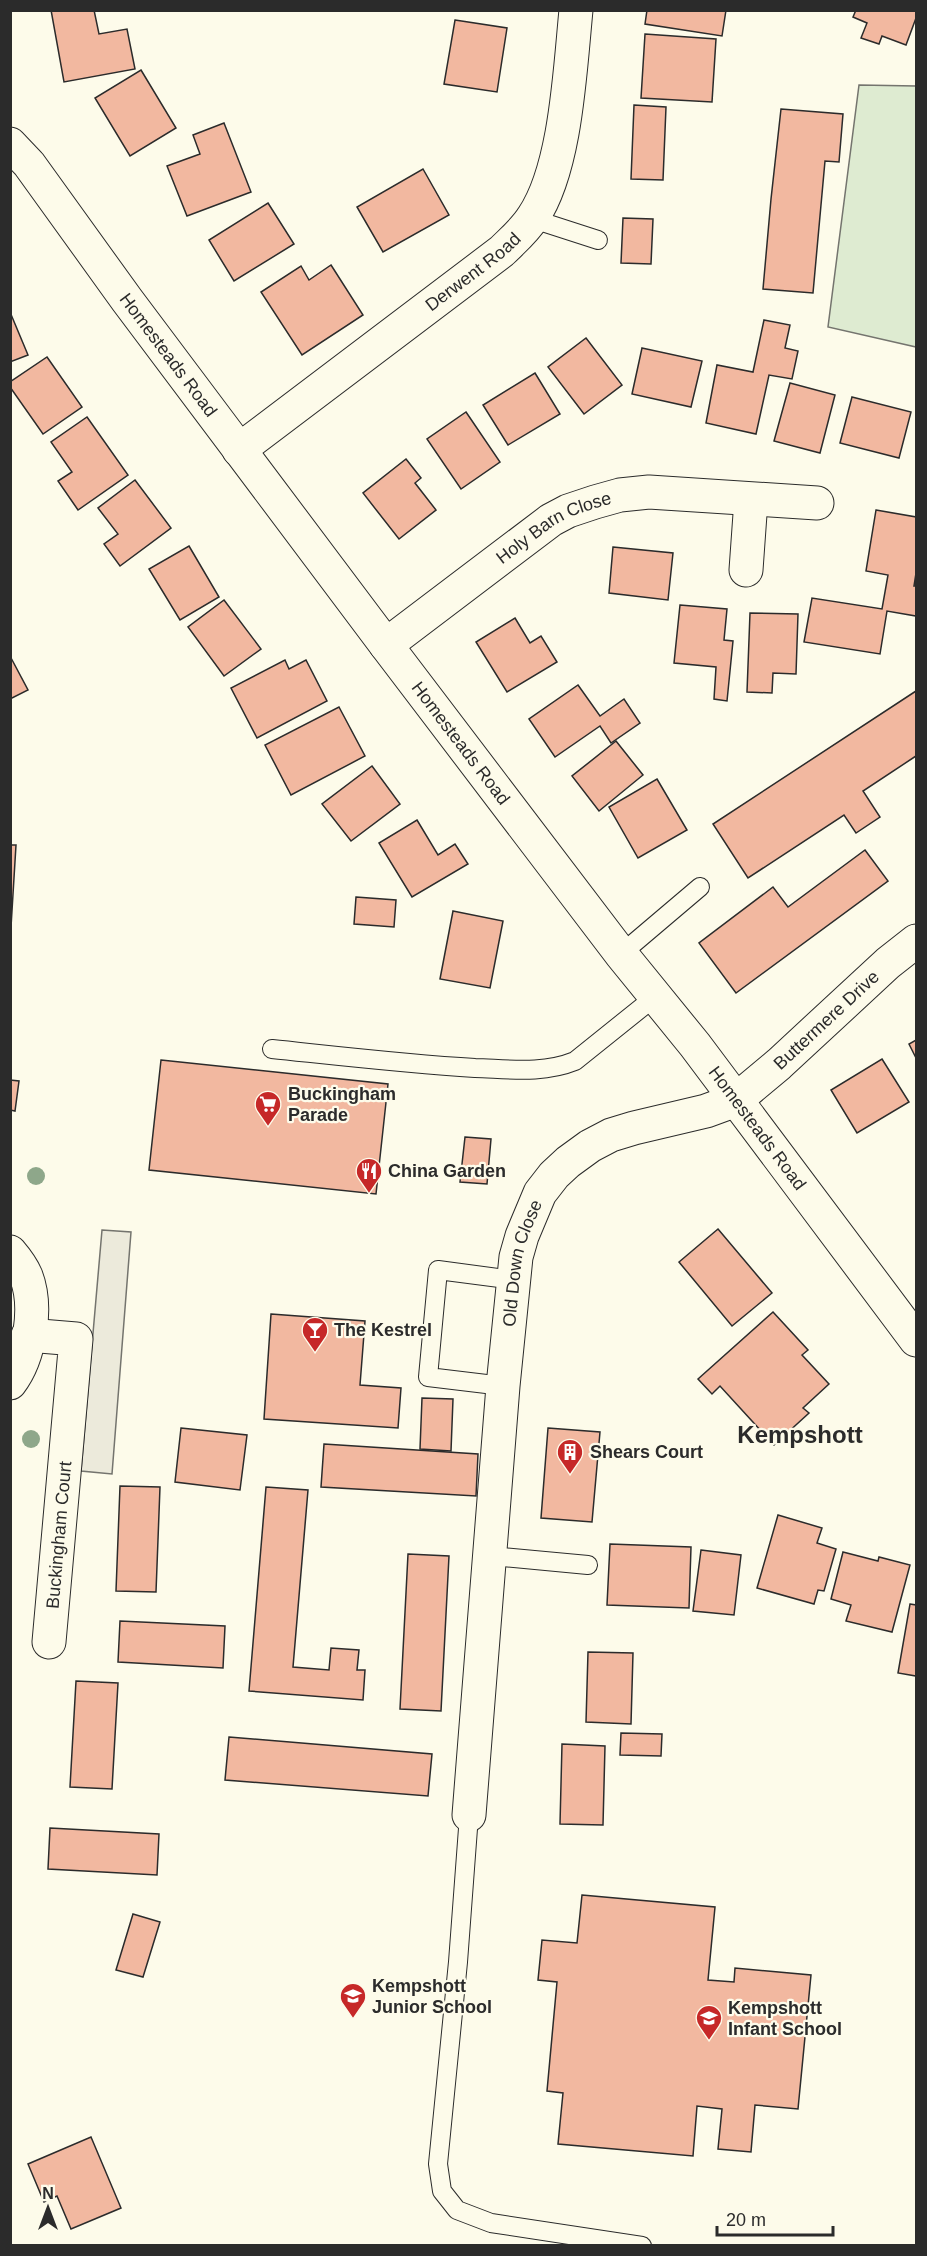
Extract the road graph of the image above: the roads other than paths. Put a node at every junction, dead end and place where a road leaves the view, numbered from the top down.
1 (576, 10) edge
2 (10, 144) edge
3 (533, 219) junction
4 (598, 240) dead end
5 (239, 450) junction
6 (751, 500) junction
7 (817, 503) dead end
8 (746, 570) dead end
9 (386, 645) junction
10 (700, 887) dead end
11 (916, 940) edge
12 (621, 954) junction
13 (656, 996) junction
14 (272, 1049) dead end
15 (736, 1101) junction
16 (10, 1252) edge
17 (514, 1280) junction
18 (28, 1335) junction
19 (916, 1340) edge
20 (10, 1383) edge
21 (504, 1386) junction
22 (490, 1556) junction
23 (588, 1565) dead end
24 (49, 1642) dead end
25 (469, 1815) joint
26 (642, 2246) edge

1 - 3 street, Derwent Road
2 - 5 street, Homesteads Road
3 - 4 lane
3 - 5 street, Derwent Road
5 - 9 street, Homesteads Road
6 - 7 street, Holy Barn Close
6 - 8 street
6 - 9 street, Holy Barn Close
9 - 12 street, Homesteads Road
10 - 12 lane
11 - 15 street, Buttermere Drive
12 - 13 street, Homesteads Road
13 - 14 lane
13 - 15 street, Homesteads Road
15 - 17 street, Old Down Close
15 - 19 street, Homesteads Road
16 - 18 street
17 - 21 street, Old Down Close
17 - 21 lane
18 - 20 street
18 - 24 street, Buckingham Court
21 - 22 street, Old Down Close
22 - 23 lane
22 - 25 street
25 - 26 lane

